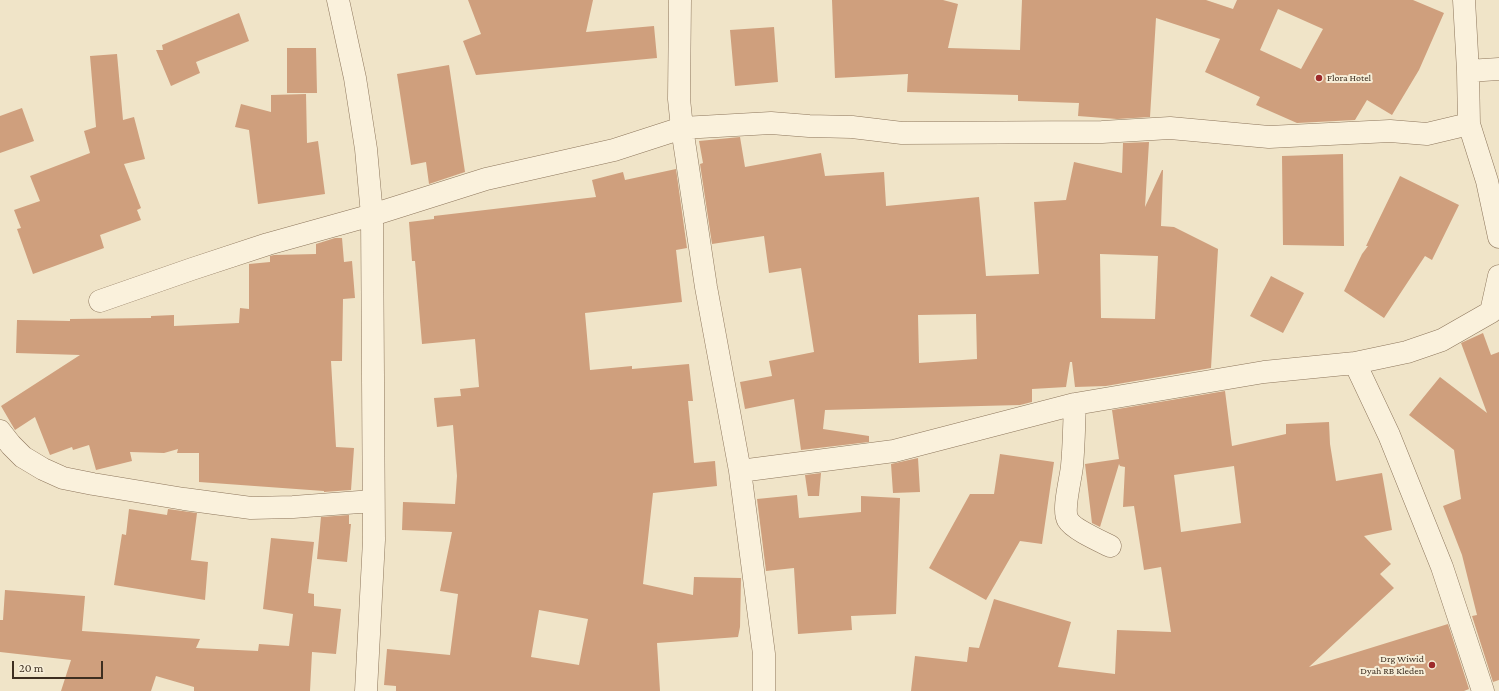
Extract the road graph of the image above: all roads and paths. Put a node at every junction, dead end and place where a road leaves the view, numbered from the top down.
1 (338, 0) edge
2 (680, 0) edge
3 (1464, 0) edge
4 (1499, 69) edge
5 (1468, 71) junction
6 (1469, 124) junction
7 (682, 128) junction
8 (1493, 181) edge
9 (372, 215) junction
10 (1499, 237) edge
11 (1499, 276) edge
12 (100, 301) dead end
13 (1355, 363) junction
14 (1075, 404) junction
15 (0, 431) edge
16 (740, 471) junction
17 (373, 501) junction
18 (1110, 546) dead end
19 (366, 691) edge
20 (764, 691) edge
21 (1483, 691) edge

1 - 9 street
2 - 7 street
3 - 5 street
4 - 5 street
5 - 6 street
6 - 7 street
6 - 8 street
7 - 9 street
7 - 16 street
8 - 10 street
9 - 12 street
9 - 17 street
11 - 13 street
13 - 14 street
13 - 21 street
14 - 16 street
14 - 18 street
15 - 17 street
16 - 20 street
17 - 19 street

